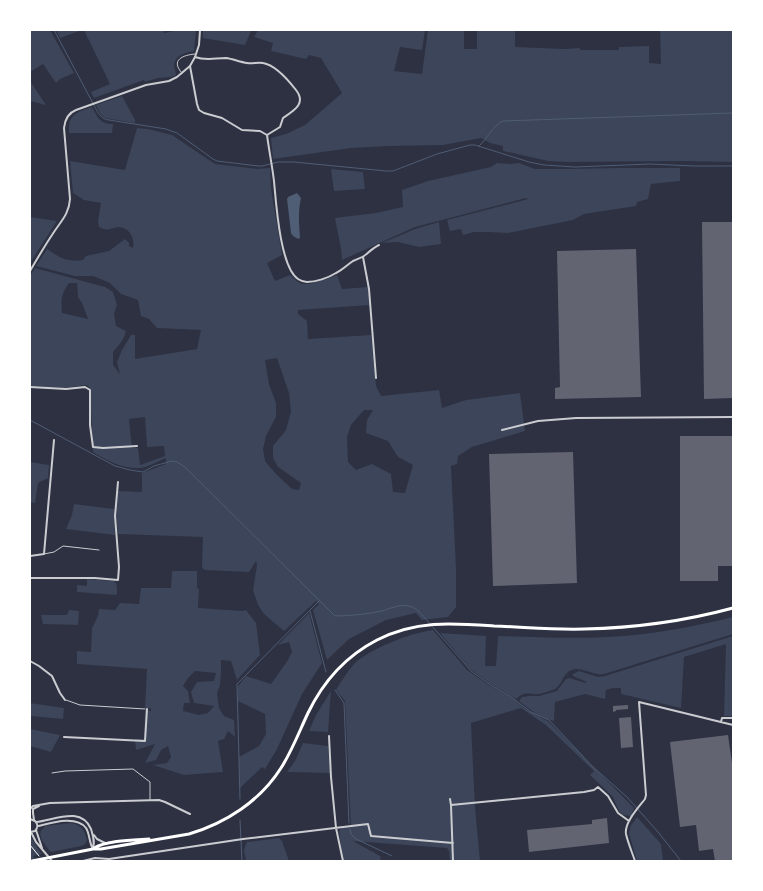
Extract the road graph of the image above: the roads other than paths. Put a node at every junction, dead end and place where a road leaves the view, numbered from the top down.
1 (200, 30) edge
2 (197, 53) junction
3 (195, 57) junction
4 (190, 66) junction
5 (182, 73) junction
6 (267, 135) junction
7 (379, 245) dead end
8 (363, 257) junction
9 (30, 271) edge
10 (376, 378) dead end
11 (30, 387) edge
12 (733, 417) edge
13 (502, 430) dead end
14 (54, 440) dead end
15 (137, 446) dead end
16 (118, 482) dead end
17 (99, 550) dead end
18 (43, 554) junction
19 (30, 556) edge
20 (30, 578) edge
21 (733, 608) edge
22 (30, 661) edge
23 (65, 700) joint
24 (147, 709) joint
25 (733, 718) edge
26 (721, 722) junction
27 (733, 725) edge
28 (329, 736) dead end
29 (64, 737) dead end
30 (52, 772) dead end
31 (450, 799) dead end
32 (150, 800) junction
33 (40, 805) junction
34 (451, 805) junction
35 (30, 809) edge
36 (190, 814) dead end
37 (30, 819) edge
38 (34, 820) junction
39 (36, 822) junction
40 (629, 822) junction
41 (38, 826) junction
42 (336, 828) junction
43 (36, 830) junction
44 (31, 832) edge
45 (93, 834) junction
46 (159, 839) junction
47 (453, 843) junction
48 (108, 844) junction
49 (93, 849) junction
50 (42, 850) junction
51 (32, 861) edge
52 (52, 861) edge
53 (83, 861) edge
54 (343, 861) edge
55 (454, 861) edge
56 (635, 861) edge

1 - 2 street
2 - 3 street
2 - 5 lane
3 - 4 street
3 - 6 street
4 - 5 street
4 - 6 street
5 - 9 street
6 - 8 street
7 - 8 street
8 - 10 street
11 - 15 street
12 - 13 street
14 - 18 street
16 - 20 street
17 - 18 lane
18 - 19 street
21 - 46 main road
22 - 23 street
23 - 24 lane
24 - 29 street
25 - 26 street
26 - 27 street
26 - 40 street
28 - 42 street
30 - 32 lane
31 - 34 street
32 - 33 street
32 - 36 street
33 - 35 street
33 - 38 street
34 - 40 street
34 - 47 street
37 - 38 street
38 - 39 street
39 - 41 street
39 - 45 street
40 - 56 street
41 - 43 street
41 - 49 street
42 - 47 street
42 - 53 street
42 - 54 street
43 - 44 street
43 - 50 street
44 - 50 street
45 - 48 street
45 - 49 street
46 - 48 main road
46 - 49 main road
47 - 55 street
48 - 49 main road
49 - 51 main road
50 - 52 street

